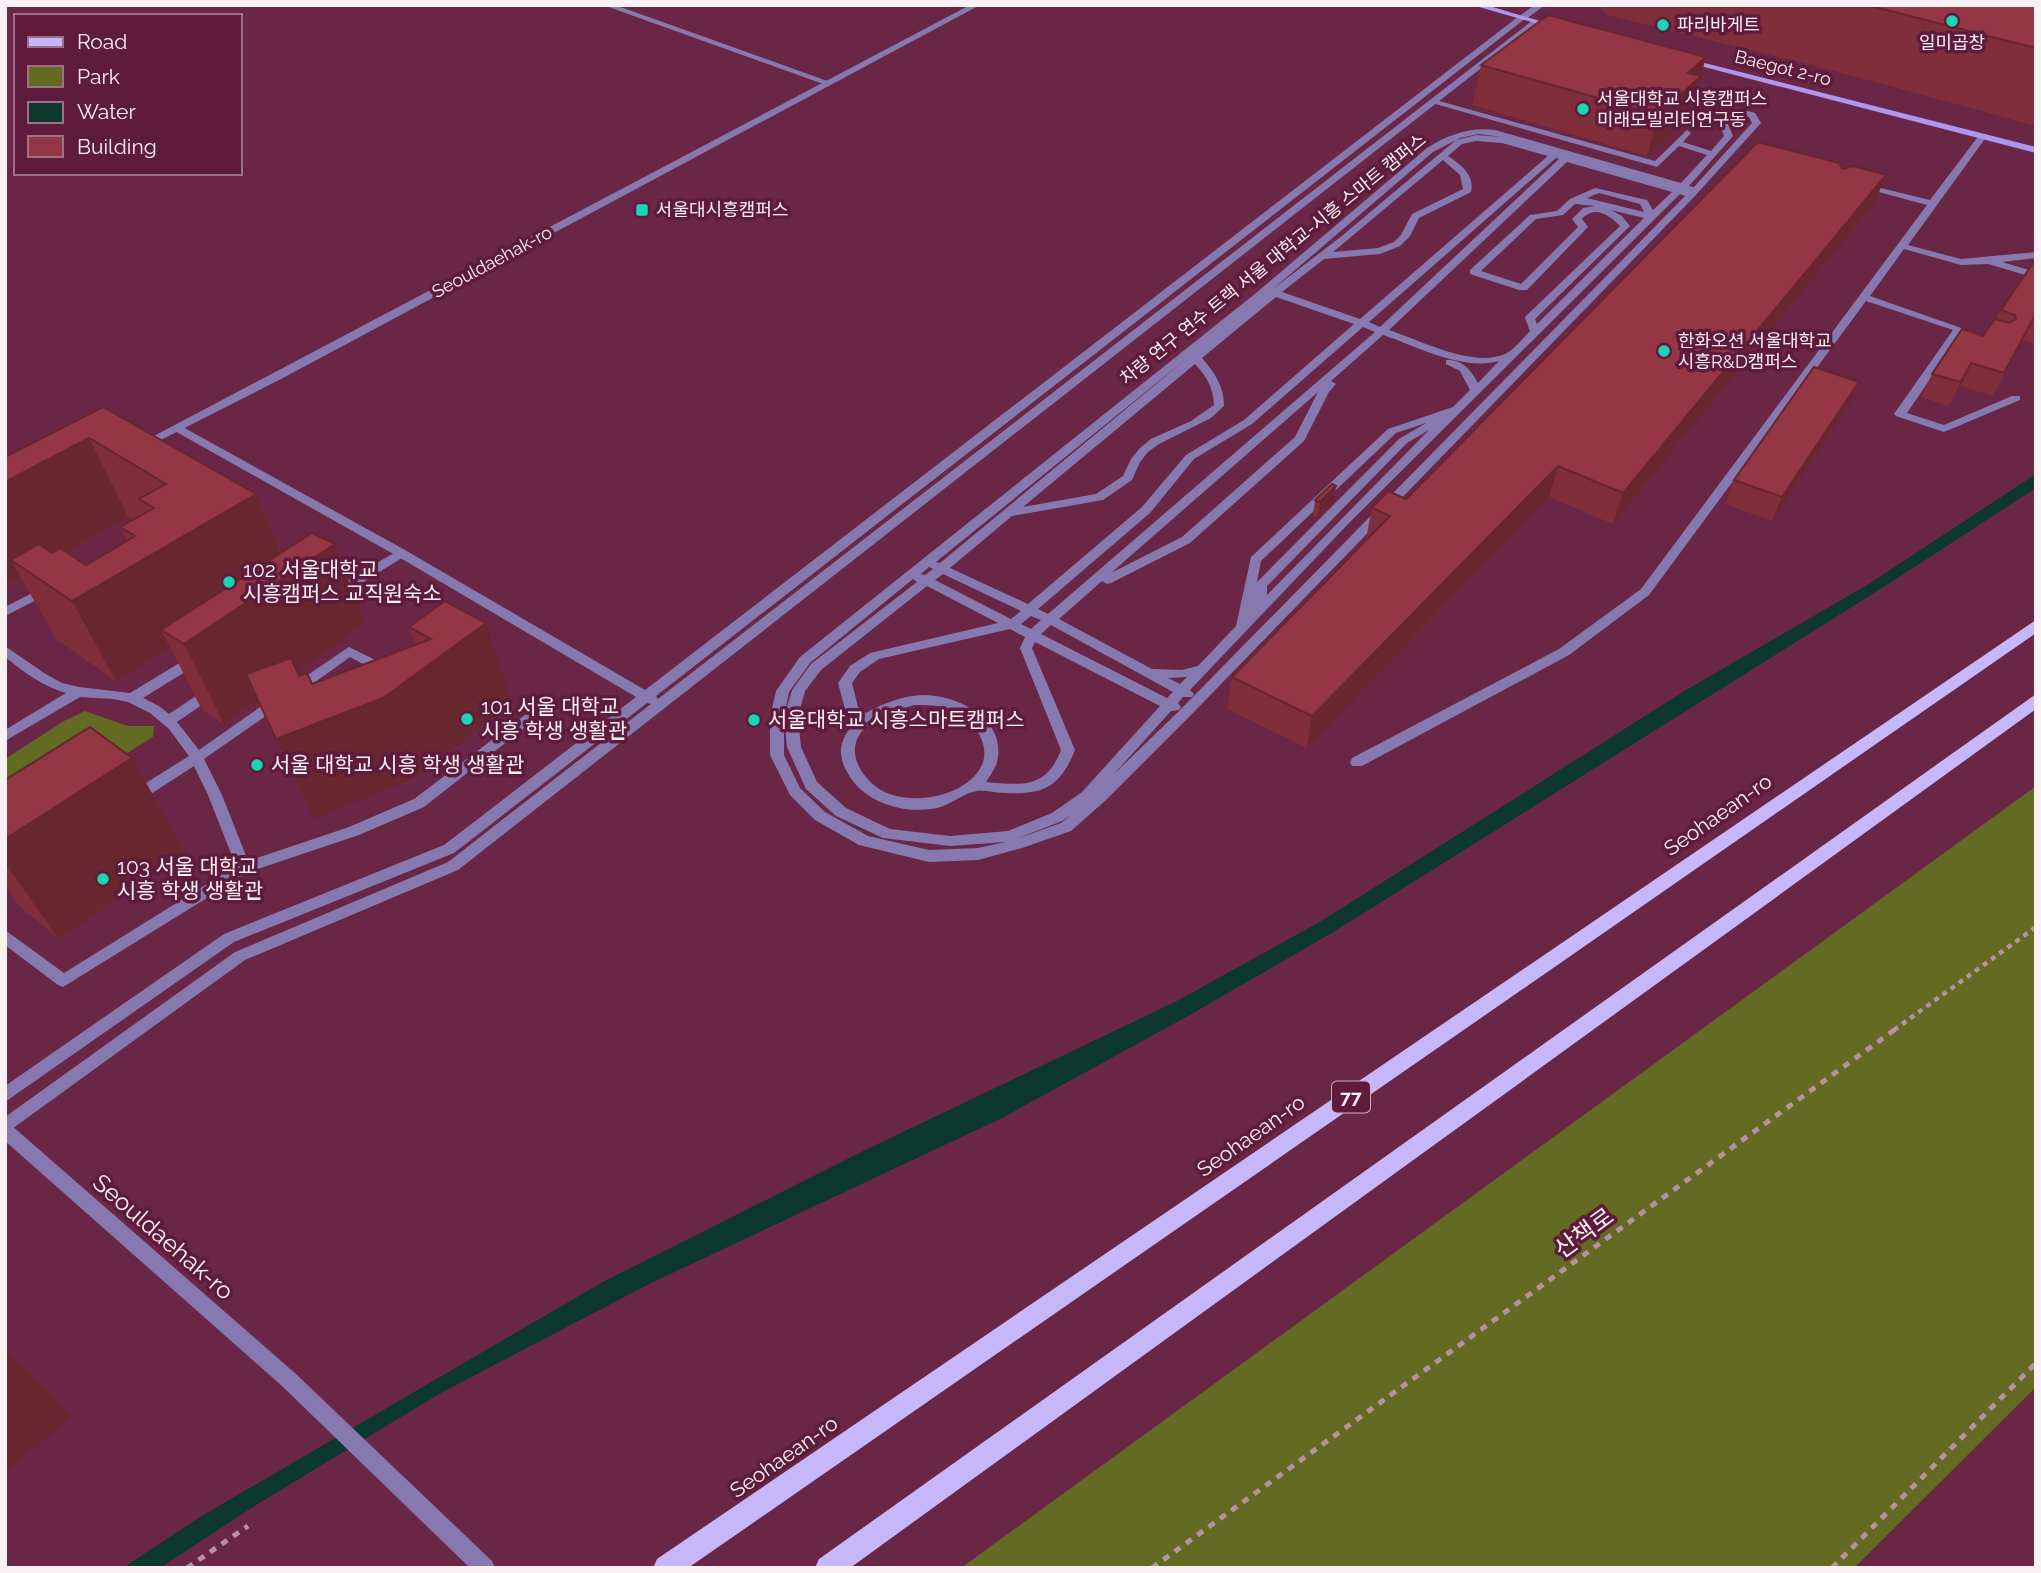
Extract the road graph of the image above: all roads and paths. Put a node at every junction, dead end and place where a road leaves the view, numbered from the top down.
1 (607, 5) edge
2 (976, 5) edge
3 (1476, 5) edge
4 (1542, 5) edge
5 (1522, 18) junction
6 (1536, 22) junction
7 (1562, 29) edge
8 (1678, 58) edge
9 (829, 83) junction
10 (1435, 101) junction
11 (1687, 133) dead end
12 (1983, 136) junction
13 (1503, 140) junction
14 (1677, 143) junction
15 (2036, 150) edge
16 (1713, 154) junction
17 (1562, 155) junction
18 (1444, 157) junction
19 (1643, 160) junction
20 (1594, 167) junction
21 (1633, 173) junction
22 (1847, 180) edge
23 (1522, 191) junction
24 (1687, 191) junction
25 (1933, 204) junction
26 (1646, 216) junction
27 (1625, 226) junction
28 (1902, 246) junction
29 (2036, 255) edge
30 (1319, 256) junction
31 (1989, 261) junction
32 (2036, 275) edge
33 (1267, 294) junction
34 (1863, 297) junction
35 (1359, 326) junction
36 (1959, 329) junction
37 (1535, 332) junction
38 (1379, 333) junction
39 (1972, 333) edge
40 (1356, 354) junction
41 (1511, 355) junction
42 (1195, 357) junction
43 (1476, 391) junction
44 (2016, 398) dead end
45 (1457, 409) junction
46 (177, 428) junction
47 (128, 453) edge
48 (1004, 514) junction
49 (401, 552) junction
50 (926, 562) junction
51 (941, 569) junction
52 (911, 574) junction
53 (65, 580) edge
54 (925, 581) junction
55 (1087, 590) junction
56 (325, 601) edge
57 (1029, 610) junction
58 (5, 612) edge
59 (1051, 620) junction
60 (1013, 624) junction
61 (2036, 625) edge
62 (1242, 630) junction
63 (1033, 634) junction
64 (211, 649) edge
65 (5, 650) edge
66 (1205, 668) junction
67 (1144, 671) junction
68 (396, 676) edge
69 (226, 682) edge
70 (1182, 691) junction
71 (78, 692) junction
72 (646, 695) junction
73 (132, 698) junction
74 (1198, 700) junction
75 (2036, 700) edge
76 (1169, 704) junction
77 (659, 706) junction
78 (1185, 713) junction
79 (530, 718) dead end
80 (170, 720) junction
81 (864, 720) junction
82 (5, 736) edge
83 (198, 757) junction
84 (1357, 762) dead end
85 (973, 786) junction
86 (118, 807) edge
87 (244, 867) junction
88 (2036, 927) edge
89 (5, 936) edge
90 (5, 1095) edge
91 (5, 1129) edge
92 (2036, 1363) edge
93 (248, 1526) dead end
94 (187, 1568) edge
95 (485, 1568) edge
96 (666, 1568) edge
97 (828, 1568) edge
98 (1152, 1568) edge
99 (1832, 1568) edge

1 - 9 street
2 - 9 street, Seouldaehak-ro
3 - 5 main road
4 - 5 street
5 - 6 main road
5 - 72 street
6 - 7 main road
6 - 10 street
8 - 12 main road, Baegot 2-ro
9 - 46 street, Seouldaehak-ro
10 - 19 street
10 - 77 street
11 - 14 street
12 - 15 main road, Baegot 2-ro
12 - 25 street
13 - 17 street
13 - 18 street
13 - 23 street
14 - 16 street
14 - 19 street
16 - 24 street
16 - 24 street
17 - 20 street
17 - 21 street, 차량 연구 연수 트랙 서울 대학교-시흥 스마트 캠퍼스
17 - 23 street
17 - 33 street, 차량 연구 연수 트랙 서울 대학교-시흥 스마트 캠퍼스
18 - 30 street
18 - 30 street
19 - 21 street
20 - 23 street
20 - 24 street
21 - 24 street, 차량 연구 연수 트랙 서울 대학교-시흥 스마트 캠퍼스
22 - 25 street
23 - 35 street
23 - 38 street
24 - 26 street
24 - 74 street, 차량 연구 연수 트랙 서울 대학교-시흥 스마트 캠퍼스
25 - 28 street
26 - 27 street
26 - 27 street
26 - 37 street
27 - 37 street
28 - 31 street
28 - 34 street
29 - 31 street
30 - 33 street
31 - 32 street
33 - 35 street
33 - 42 street
33 - 50 street, 차량 연구 연수 트랙 서울 대학교-시흥 스마트 캠퍼스
34 - 36 street
34 - 84 street
35 - 38 street
35 - 57 street
36 - 39 street
36 - 44 street
37 - 41 street
38 - 40 street
38 - 41 street
38 - 43 street
40 - 55 street
40 - 55 street
41 - 43 street
42 - 48 street
42 - 48 street
43 - 45 street
45 - 62 street
45 - 62 street
46 - 47 street, Seouldaehak-ro
46 - 49 street
48 - 51 street
49 - 56 street
49 - 72 street
50 - 51 street
50 - 52 street, 차량 연구 연수 트랙 서울 대학교-시흥 스마트 캠퍼스
51 - 54 street
51 - 57 street
52 - 54 street
52 - 78 street, 차량 연구 연수 트랙 서울 대학교-시흥 스마트 캠퍼스
53 - 58 street
54 - 60 street
54 - 76 street
55 - 59 street
57 - 59 street
57 - 60 street
59 - 63 street
59 - 67 street
60 - 63 street
60 - 81 street
61 - 96 main road, Seohaean-ro / 77
62 - 66 street
63 - 76 street
63 - 85 street
64 - 73 street
65 - 71 street
66 - 67 street
66 - 70 street
67 - 70 street
68 - 83 street
69 - 80 street
70 - 74 street
70 - 76 street
71 - 73 street
71 - 82 street
72 - 77 street
72 - 90 street
73 - 80 street
74 - 78 street, 차량 연구 연수 트랙 서울 대학교-시흥 스마트 캠퍼스
75 - 97 main road
76 - 78 street
77 - 91 street
79 - 87 street
80 - 83 street
81 - 85 street
81 - 85 street
83 - 86 street
83 - 87 street
87 - 89 street
88 - 98 path, 산책로
91 - 95 street, Seouldaehak-ro
92 - 99 path
93 - 94 path

